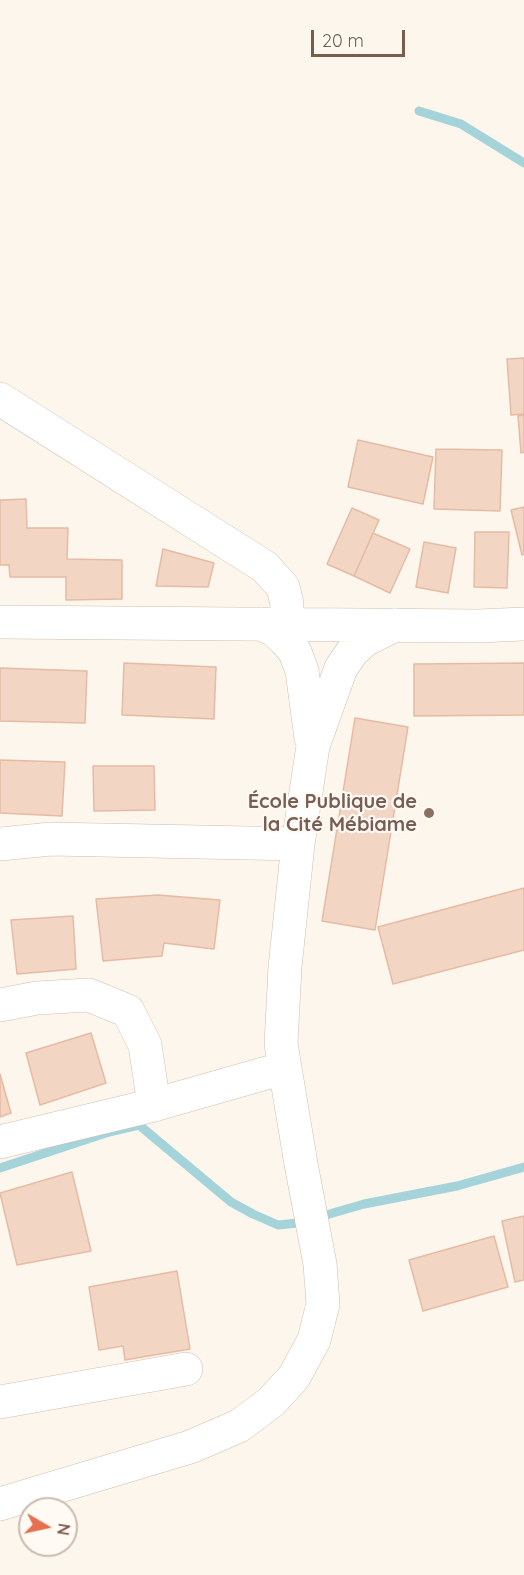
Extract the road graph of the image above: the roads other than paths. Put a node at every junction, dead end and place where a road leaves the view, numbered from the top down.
1 (0, 399) edge
2 (0, 622) edge
3 (274, 624) junction
4 (524, 624) edge
5 (394, 625) junction
6 (313, 746) junction
7 (0, 844) edge
8 (298, 844) junction
9 (0, 1005) edge
10 (284, 1068) junction
11 (154, 1105) junction
12 (0, 1142) edge
13 (186, 1369) dead end
14 (0, 1402) edge
15 (0, 1504) edge

1 - 3 street
2 - 3 street
3 - 5 street
3 - 6 street
4 - 5 street
5 - 6 street
6 - 8 street
7 - 8 street
8 - 10 street
9 - 11 street
10 - 11 street
10 - 15 street
11 - 12 street
13 - 14 street

